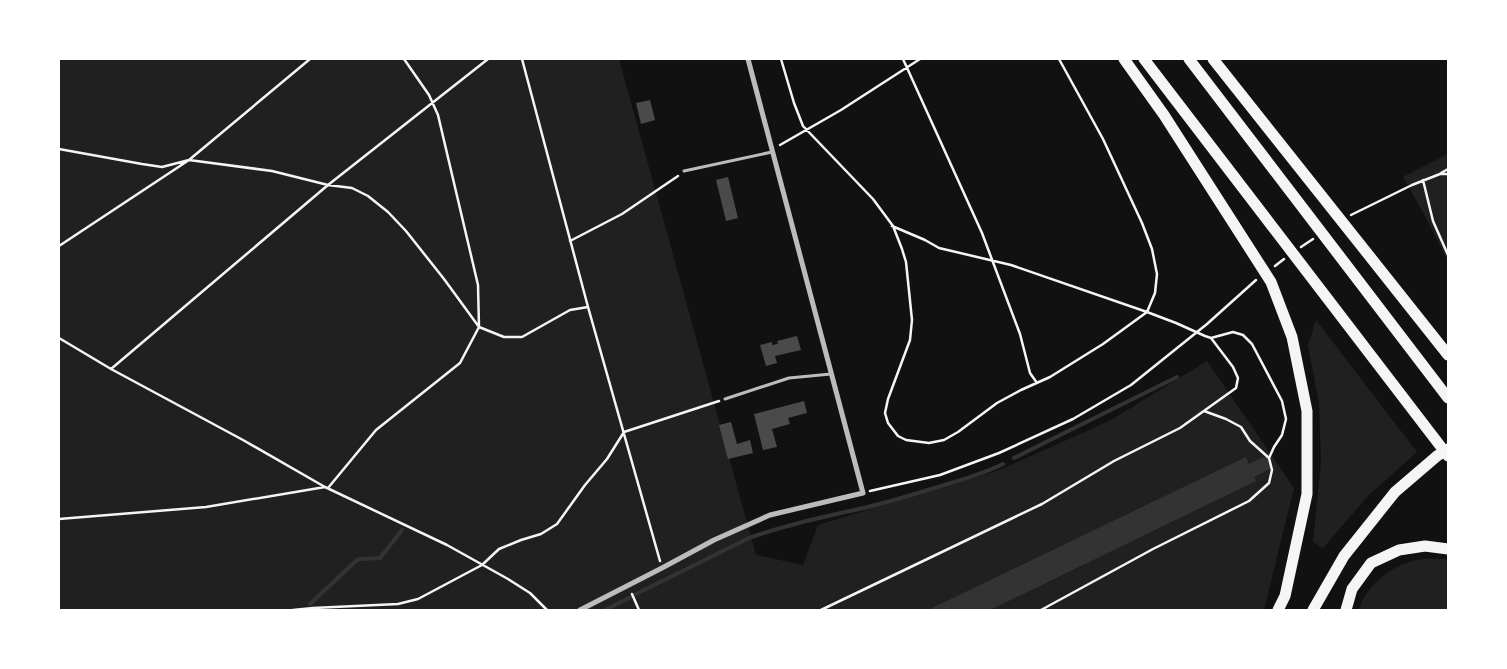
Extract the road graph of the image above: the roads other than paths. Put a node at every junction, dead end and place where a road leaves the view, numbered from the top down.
1 (748, 59) edge
2 (1124, 59) edge
3 (1144, 59) edge
4 (1189, 59) edge
5 (1213, 59) edge
6 (772, 151) junction
7 (684, 171) road end
8 (1448, 355) edge
9 (831, 374) junction
10 (725, 398) road end
11 (1448, 398) edge
12 (1448, 450) edge
13 (1448, 456) edge
14 (1448, 549) edge
15 (580, 610) edge
16 (1278, 610) edge
17 (1314, 610) edge
18 (1346, 610) edge

1 - 6 street
2 - 16 highway
3 - 13 highway
4 - 11 highway
5 - 8 highway
6 - 7 lane
6 - 9 street
9 - 10 lane
9 - 15 street
12 - 17 highway
14 - 18 highway

